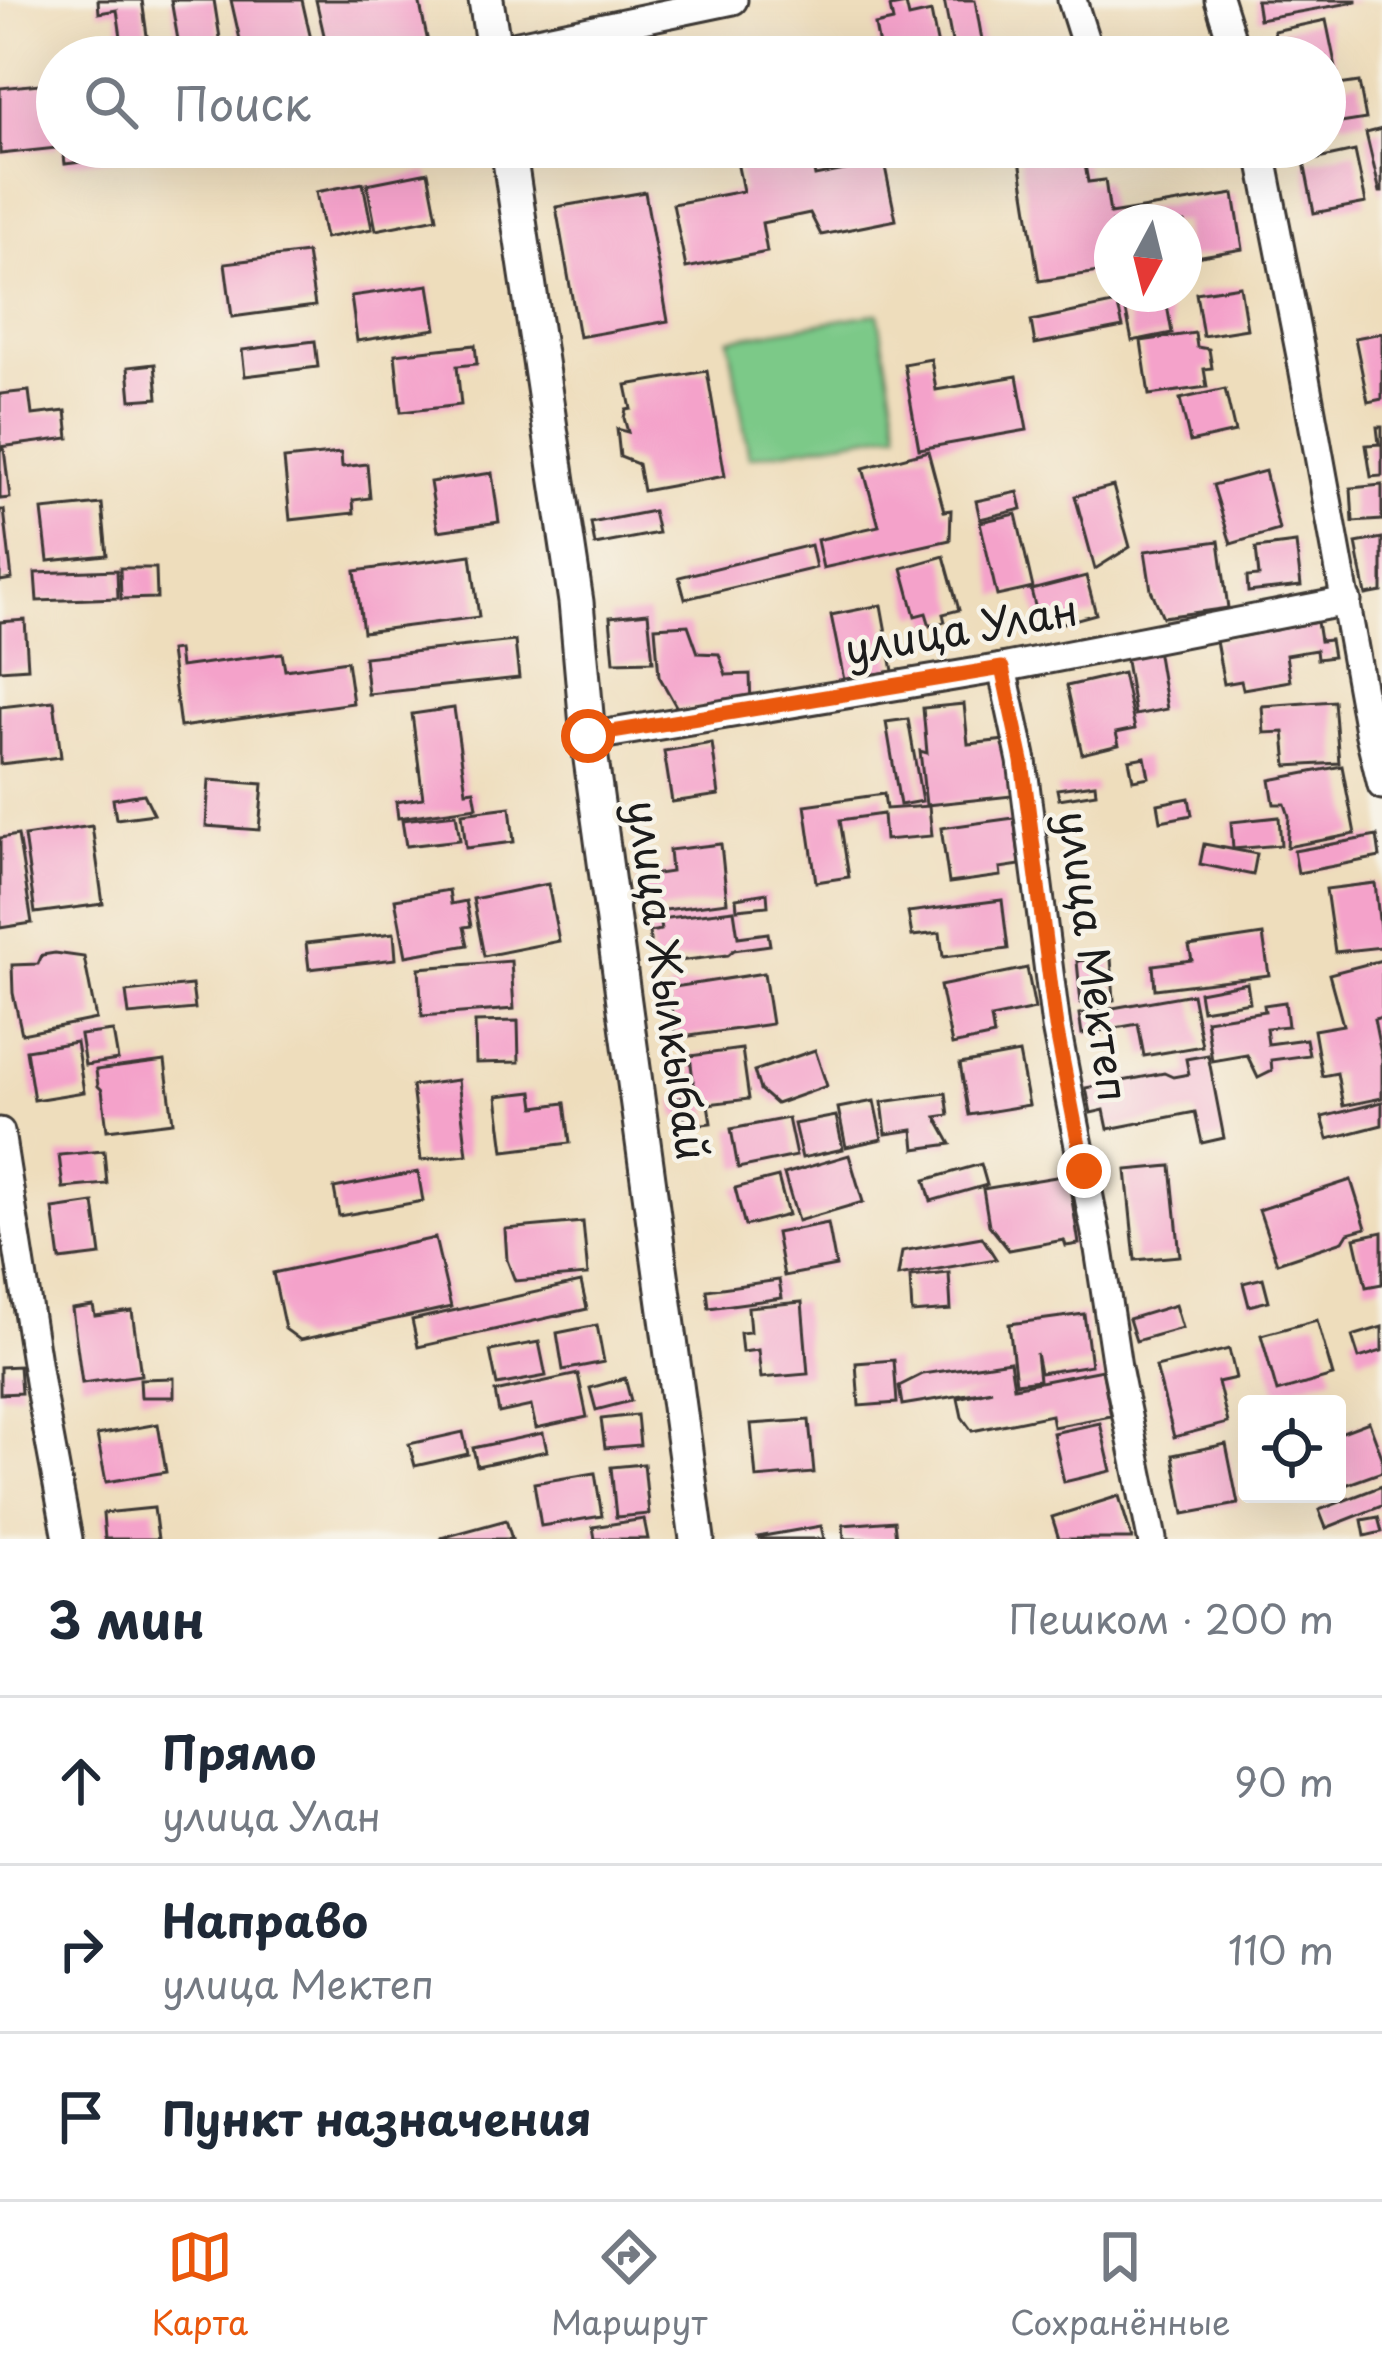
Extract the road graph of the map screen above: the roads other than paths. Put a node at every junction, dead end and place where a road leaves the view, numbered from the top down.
1 (486, 0) edge
2 (733, 0) edge
3 (1072, 0) edge
4 (1219, 0) edge
5 (491, 36) edge
6 (571, 36) edge
7 (1083, 36) edge
8 (1230, 36) edge
9 (511, 168) edge
10 (1264, 168) edge
11 (1347, 601) junction
12 (1002, 668) junction
13 (588, 736) junction
14 (1382, 785) edge
15 (0, 1132) edge
16 (68, 1539) edge
17 (698, 1539) edge
18 (1151, 1539) edge

1 - 5 street
2 - 6 street
3 - 7 street
4 - 8 street
9 - 13 street, улица Жылкыбай
10 - 11 street
11 - 12 street, улица Улан
11 - 14 street
12 - 13 street, улица Улан
12 - 18 street, улица Мектеп
13 - 17 street, улица Жылкыбай
15 - 16 street

